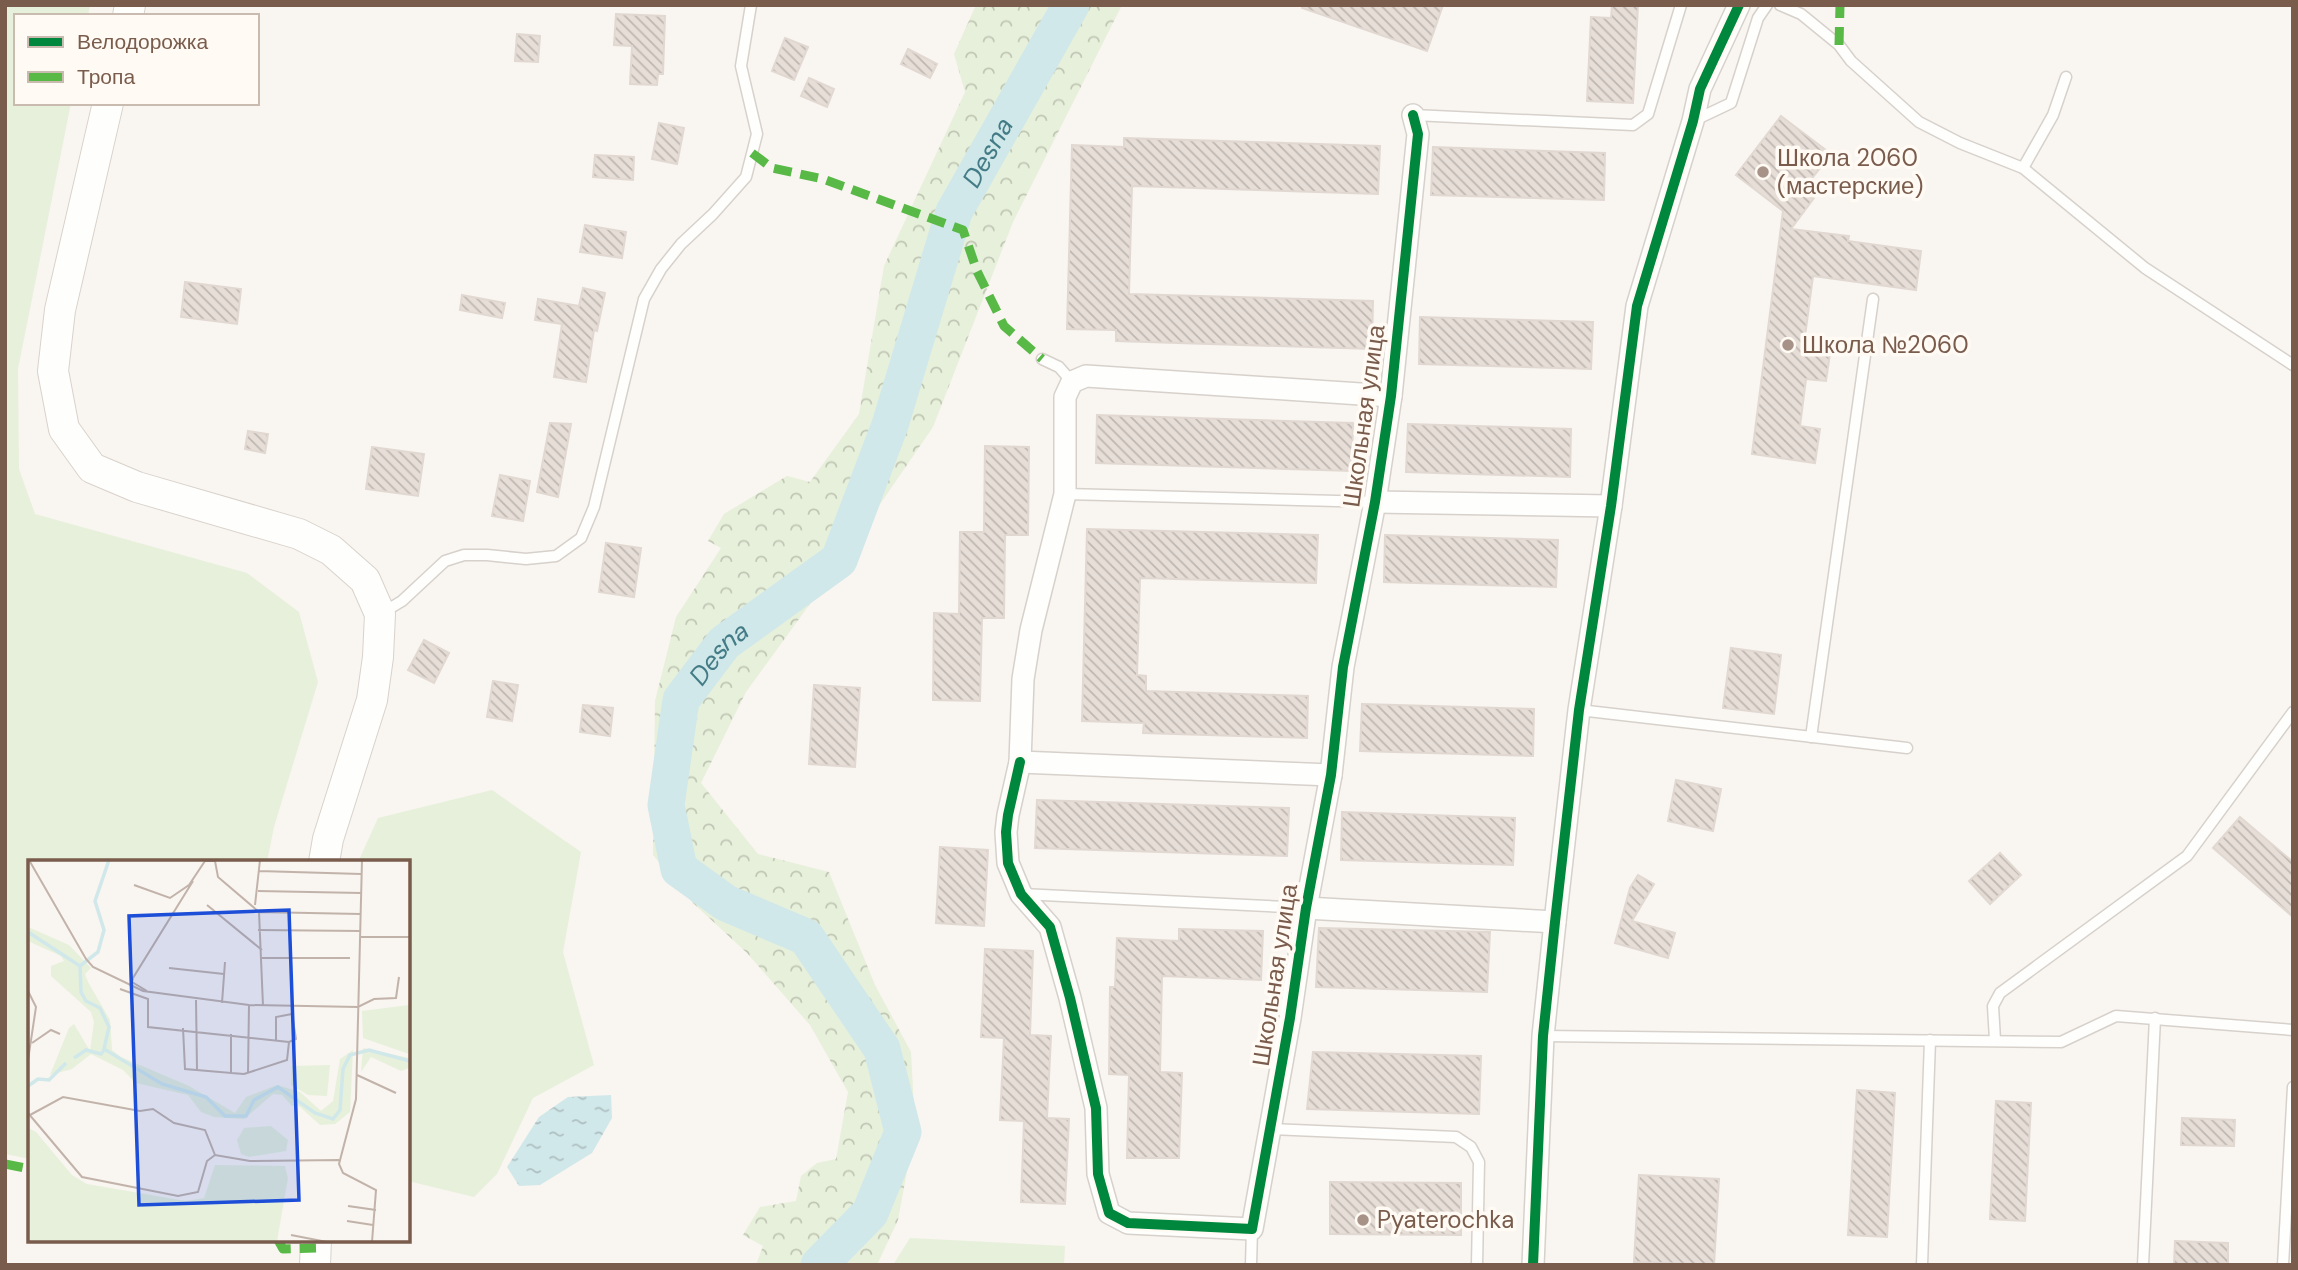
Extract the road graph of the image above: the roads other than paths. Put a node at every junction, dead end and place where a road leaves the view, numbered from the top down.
1 (751, 5) edge
2 (1681, 5) edge
3 (1739, 5) edge
4 (1767, 5) edge
5 (1780, 5) edge
6 (2066, 77) dead end
7 (108, 105) edge
8 (1413, 115) joint
9 (1693, 121) junction
10 (2022, 168) junction
11 (1873, 299) dead end
12 (1042, 359) dead end
13 (2293, 365) edge
14 (1072, 382) junction
15 (1391, 396) junction
16 (1065, 494) junction
17 (1375, 502) junction
18 (1611, 506) junction
19 (380, 614) junction
20 (1579, 710) junction
21 (2293, 712) edge
22 (1811, 737) junction
23 (1907, 748) dead end
24 (1020, 762) junction
25 (1331, 775) junction
26 (324, 860) edge
27 (1021, 894) junction
28 (1306, 908) junction
29 (1555, 922) junction
30 (2155, 1018) junction
31 (2293, 1030) edge
32 (1543, 1036) junction
33 (1930, 1040) junction
34 (1995, 1040) junction
35 (2293, 1087) edge
36 (1271, 1129) junction
37 (1252, 1229) junction
38 (316, 1242) edge
39 (315, 1265) edge
40 (1251, 1265) edge
41 (1477, 1265) edge
42 (1533, 1265) edge
43 (1922, 1265) edge
44 (2143, 1265) edge
45 (2283, 1265) edge

1 - 19 lane
2 - 8 lane
3 - 9 street
4 - 9 lane
5 - 10 lane
6 - 10 lane
7 - 19 street
8 - 15 street, Школьная улица
9 - 18 street
10 - 13 lane
11 - 22 lane
12 - 14 lane
14 - 15 street, Школьная улица
14 - 16 street
15 - 17 street, Школьная улица
16 - 17 lane
16 - 24 street
17 - 18 street
17 - 25 street, Школьная улица
18 - 20 street
19 - 26 street
20 - 22 lane
20 - 29 street
21 - 34 lane
22 - 23 lane
24 - 25 street
24 - 27 street
25 - 28 street, Школьная улица
27 - 28 lane
27 - 37 street
28 - 29 street
28 - 36 street, Школьная улица
29 - 32 street
30 - 31 lane
30 - 34 lane
30 - 44 lane
32 - 33 lane
32 - 42 street
33 - 34 lane
33 - 43 lane
35 - 45 lane
36 - 37 street, Школьная улица
36 - 41 lane
37 - 40 lane
38 - 39 street

